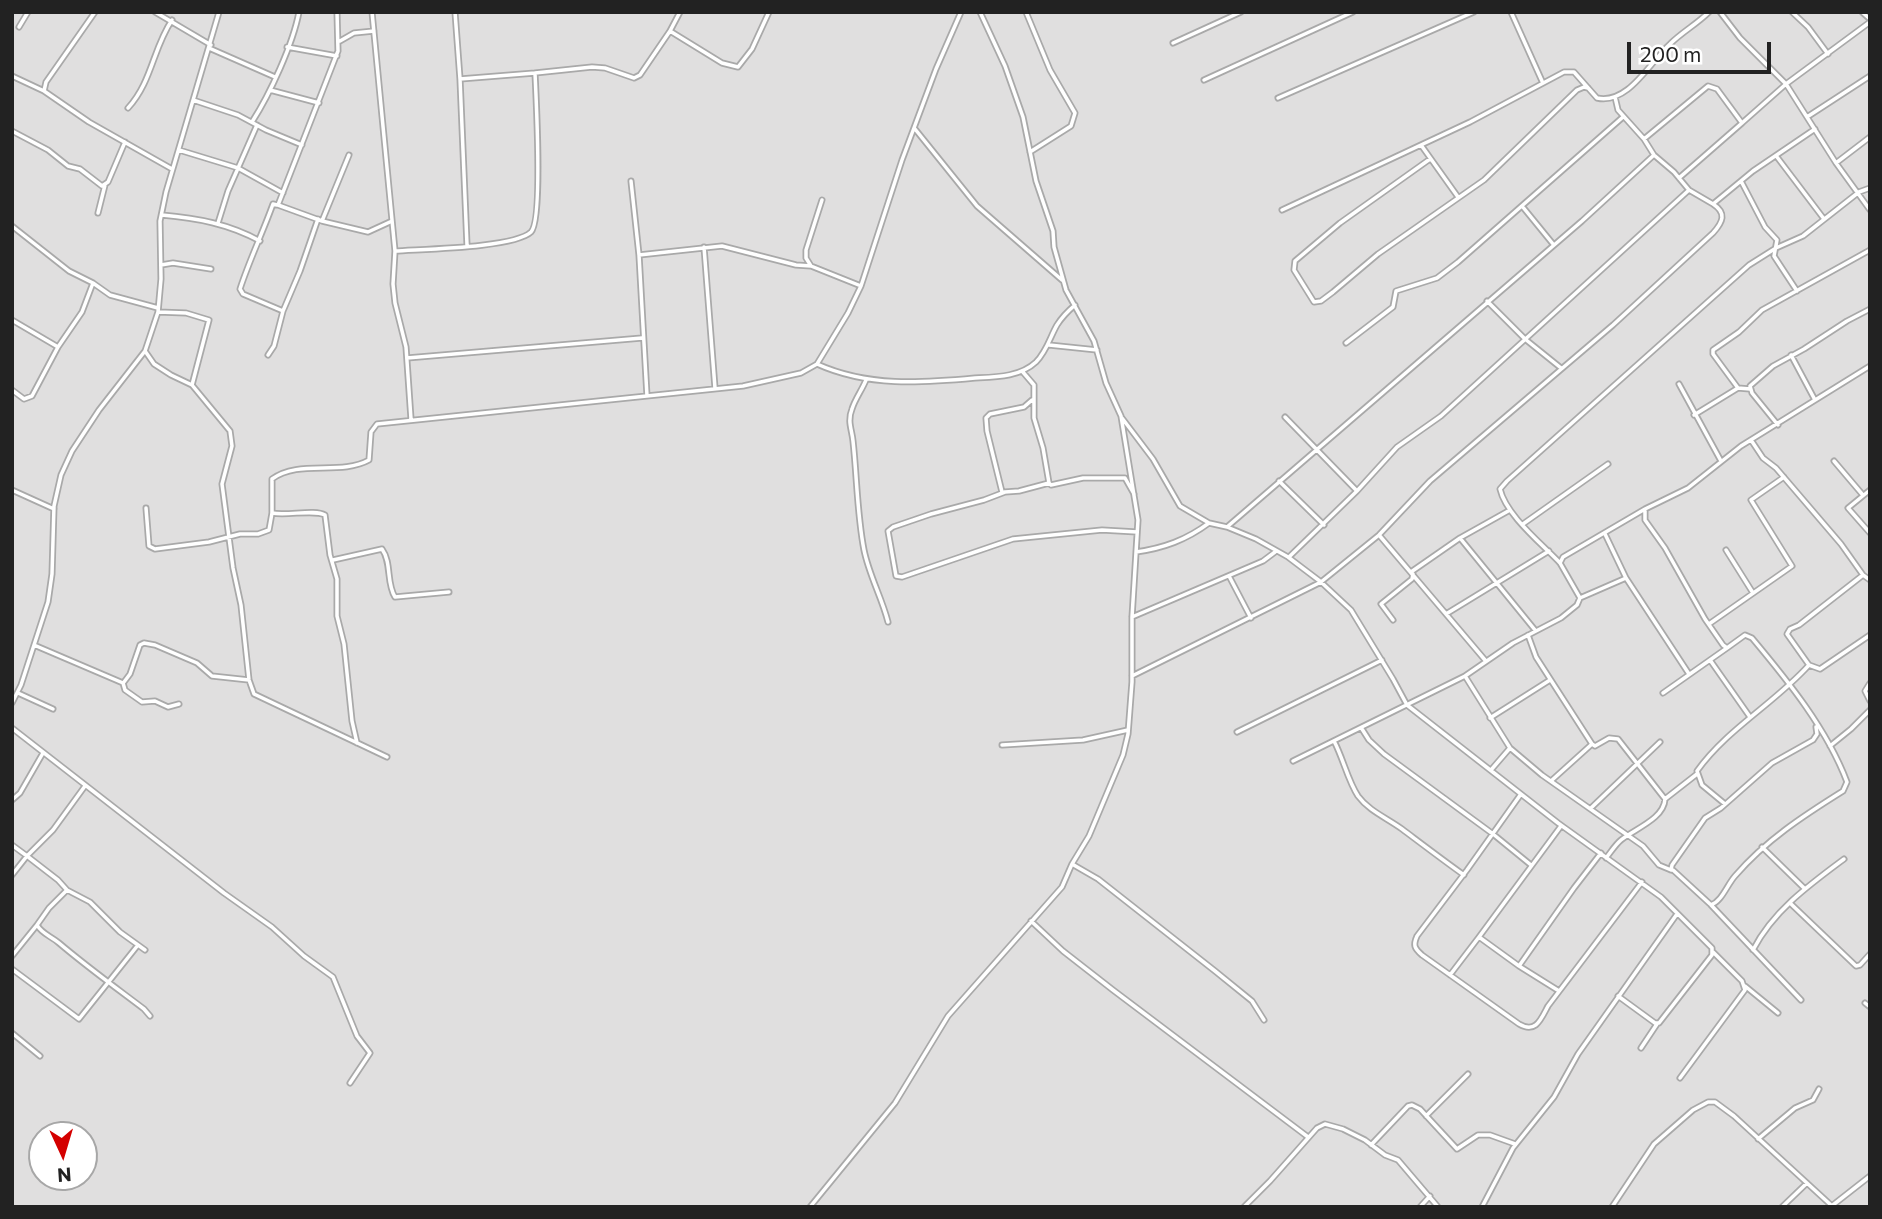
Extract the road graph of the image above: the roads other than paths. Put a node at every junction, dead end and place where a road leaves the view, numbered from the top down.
1 (28, 12) edge
2 (95, 12) edge
3 (155, 12) edge
4 (219, 12) edge
5 (299, 12) edge
6 (337, 12) edge
7 (372, 12) edge
8 (455, 12) edge
9 (680, 12) edge
10 (769, 12) edge
11 (961, 12) edge
12 (980, 12) edge
13 (1027, 12) edge
14 (1241, 12) edge
15 (1353, 12) edge
16 (1474, 12) edge
17 (1511, 12) edge
18 (1709, 12) edge
19 (1720, 12) edge
20 (1792, 12) edge
21 (1863, 12) edge
22 (172, 20) junction
23 (1870, 20) edge
24 (19, 27) dead end
25 (374, 31) junction
26 (670, 31) junction
27 (339, 41) junction
28 (1172, 43) dead end
29 (209, 46) junction
30 (287, 47) junction
31 (1829, 54) junction
32 (337, 56) junction
33 (535, 73) junction
34 (12, 76) edge
35 (1870, 76) edge
36 (275, 77) junction
37 (460, 79) junction
38 (1203, 80) dead end
39 (1542, 81) junction
40 (1786, 84) junction
41 (269, 89) junction
42 (1588, 89) junction
43 (44, 91) junction
44 (1615, 97) junction
45 (1278, 98) dead end
46 (193, 100) junction
47 (319, 103) junction
48 (128, 108) dead end
49 (1623, 117) junction
50 (1807, 117) junction
51 (1742, 123) junction
52 (255, 124) junction
53 (915, 129) junction
54 (1815, 129) junction
55 (12, 131) edge
56 (1870, 137) edge
57 (1644, 139) junction
58 (125, 142) junction
59 (302, 145) junction
60 (1421, 145) junction
61 (179, 149) junction
62 (1030, 152) junction
63 (349, 155) dead end
64 (1654, 155) junction
65 (1777, 156) junction
66 (1430, 159) junction
67 (1836, 163) junction
68 (239, 168) junction
69 (172, 169) junction
70 (1679, 178) junction
71 (631, 181) dead end
72 (1741, 181) junction
73 (105, 185) junction
74 (1870, 188) edge
75 (1689, 190) junction
76 (1859, 192) junction
77 (284, 193) junction
78 (1459, 198) junction
79 (822, 200) dead end
80 (1713, 204) junction
81 (278, 205) junction
82 (1522, 206) junction
83 (1282, 210) dead end
84 (1870, 210) edge
85 (98, 213) dead end
86 (162, 215) junction
87 (1824, 219) junction
88 (320, 220) junction
89 (392, 221) junction
90 (218, 223) junction
91 (12, 226) edge
92 (260, 241) junction
93 (1553, 244) junction
94 (467, 245) junction
95 (704, 247) junction
96 (1776, 248) junction
97 (1870, 250) edge
98 (395, 251) junction
99 (639, 256) junction
100 (161, 265) junction
101 (811, 266) junction
102 (211, 270) dead end
103 (1064, 282) junction
104 (93, 283) junction
105 (861, 286) junction
106 (1798, 292) junction
107 (1488, 301) junction
108 (1075, 305) junction
109 (158, 310) junction
110 (1869, 310) edge
111 (283, 311) junction
112 (1870, 317) edge
113 (12, 320) edge
114 (642, 338) junction
115 (1525, 338) junction
116 (1346, 343) dead end
117 (1049, 345) junction
118 (58, 347) junction
119 (1097, 350) junction
120 (145, 351) junction
121 (268, 355) dead end
122 (1791, 355) junction
123 (407, 358) junction
124 (817, 364) junction
125 (1870, 366) edge
126 (1562, 368) junction
127 (1022, 371) junction
128 (866, 380) junction
129 (1679, 384) dead end
130 (191, 385) junction
131 (715, 388) junction
132 (1738, 388) junction
133 (1750, 389) junction
134 (12, 390) edge
135 (647, 396) junction
136 (1034, 398) junction
137 (1815, 400) junction
138 (1694, 415) junction
139 (1121, 416) junction
140 (1285, 417) dead end
141 (411, 419) junction
142 (1778, 425) junction
143 (1751, 440) junction
144 (1316, 448) junction
145 (1721, 461) junction
146 (1834, 461) dead end
147 (1608, 464) dead end
148 (1784, 477) junction
149 (1279, 481) junction
150 (1049, 483) junction
151 (12, 490) edge
152 (1870, 490) edge
153 (1357, 491) junction
154 (1002, 493) junction
155 (1862, 494) junction
156 (1135, 496) junction
157 (146, 508) dead end
158 (54, 509) junction
159 (1646, 509) junction
160 (1510, 510) junction
161 (272, 513) junction
162 (1209, 523) junction
163 (1523, 524) junction
164 (1324, 525) junction
165 (1227, 527) junction
166 (1137, 532) junction
167 (1870, 533) edge
168 (1605, 534) junction
169 (1380, 535) junction
170 (229, 537) junction
171 (1460, 538) junction
172 (1726, 550) dead end
173 (1549, 551) junction
174 (1136, 552) junction
175 (1275, 552) junction
176 (1289, 558) junction
177 (333, 560) junction
178 (1560, 563) junction
179 (1413, 572) junction
180 (1863, 575) junction
181 (1229, 576) junction
182 (1626, 579) junction
183 (1870, 580) edge
184 (1321, 582) junction
185 (1497, 583) junction
186 (449, 592) dead end
187 (1753, 593) junction
188 (1580, 598) junction
189 (1446, 614) junction
190 (1132, 617) junction
191 (1251, 618) junction
192 (1393, 620) dead end
193 (888, 622) dead end
194 (1709, 624) junction
195 (1535, 631) junction
196 (1528, 635) junction
197 (1870, 635) edge
198 (34, 645) junction
199 (1727, 648) junction
200 (1382, 660) junction
201 (1485, 660) junction
202 (1710, 660) junction
203 (1809, 664) junction
204 (1689, 674) junction
205 (1132, 676) junction
206 (1465, 676) junction
207 (249, 680) junction
208 (1550, 680) junction
209 (124, 683) junction
210 (1870, 683) edge
211 (1791, 685) junction
212 (18, 693) junction
213 (1663, 693) dead end
214 (1870, 701) edge
215 (12, 703) edge
216 (179, 704) dead end
217 (1406, 705) junction
218 (53, 709) dead end
219 (1870, 710) edge
220 (1750, 717) junction
221 (1490, 718) junction
222 (1816, 725) junction
223 (12, 728) edge
224 (1361, 728) junction
225 (1129, 730) junction
226 (1237, 732) dead end
227 (1334, 741) junction
228 (1660, 742) dead end
229 (357, 743) junction
230 (1592, 744) junction
231 (1002, 745) dead end
232 (1829, 746) junction
233 (1510, 748) junction
234 (43, 753) junction
235 (387, 757) dead end
236 (1293, 761) dead end
237 (1639, 765) junction
238 (1491, 770) junction
239 (1697, 774) junction
240 (1551, 781) junction
241 (85, 786) junction
242 (1521, 794) junction
243 (1665, 799) junction
244 (12, 800) edge
245 (1725, 804) junction
246 (1591, 809) junction
247 (1561, 825) junction
248 (1493, 834) junction
249 (1627, 836) junction
250 (12, 845) edge
251 (1762, 847) junction
252 (1601, 853) junction
253 (27, 856) junction
254 (1606, 858) junction
255 (1844, 859) dead end
256 (1072, 864) junction
257 (1531, 865) junction
258 (1671, 870) junction
259 (1464, 874) junction
260 (12, 876) edge
261 (1642, 882) junction
262 (1805, 889) junction
263 (66, 890) junction
264 (1790, 903) junction
265 (1711, 905) junction
266 (1677, 914) junction
267 (1031, 921) junction
268 (37, 926) junction
269 (1479, 937) junction
270 (138, 945) junction
271 (145, 950) dead end
272 (1753, 950) junction
273 (1713, 952) junction
274 (1870, 954) edge
275 (12, 956) edge
276 (1519, 966) junction
277 (12, 969) edge
278 (1450, 975) junction
279 (108, 982) junction
280 (1745, 986) junction
281 (1559, 991) junction
282 (1618, 996) junction
283 (1801, 1000) dead end
284 (1865, 1003) dead end
285 (1870, 1007) edge
286 (1778, 1013) dead end
287 (150, 1016) dead end
288 (1264, 1020) dead end
289 (1657, 1024) junction
290 (12, 1033) edge
291 (1641, 1048) dead end
292 (40, 1056) dead end
293 (1468, 1074) dead end
294 (1680, 1079) dead end
295 (350, 1083) dead end
296 (1819, 1089) dead end
297 (1426, 1116) junction
298 (1308, 1137) junction
299 (1758, 1139) junction
300 (1516, 1144) junction
301 (1371, 1145) junction
302 (1870, 1176) edge
303 (1865, 1180) junction
304 (1807, 1183) junction
305 (1870, 1186) edge
306 (1430, 1196) junction
307 (1833, 1206) edge
308 (810, 1207) edge
309 (1244, 1207) edge
310 (1420, 1207) edge
311 (1438, 1207) edge
312 (1482, 1207) edge
313 (1612, 1207) edge
314 (1782, 1207) edge

1 - 24 street
2 - 43 street
3 - 22 street
4 - 29 street
5 - 30 street
6 - 27 street
7 - 25 street
8 - 37 street
9 - 26 street
10 - 26 street
11 - 53 street
12 - 62 street
13 - 62 street
14 - 28 street
15 - 38 street
16 - 45 street
17 - 39 street
18 - 44 street
19 - 40 street
20 - 31 street
21 - 23 street
22 - 29 street
22 - 48 street
23 - 31 street
25 - 27 street
25 - 89 street
26 - 33 street
27 - 32 street
29 - 36 street
29 - 46 street
30 - 32 street
30 - 36 street
31 - 40 street
32 - 47 street
33 - 37 street
33 - 94 street
34 - 43 street
35 - 50 street
36 - 41 street
37 - 94 street
39 - 42 street
39 - 60 street
40 - 50 street
40 - 51 street
41 - 47 street
41 - 52 street
42 - 44 street
42 - 78 street
43 - 58 street
44 - 49 street
46 - 52 street
46 - 61 street
47 - 59 street
49 - 57 street
49 - 82 street
50 - 54 street
51 - 57 street
51 - 70 street
52 - 59 street
52 - 68 street
53 - 103 street
53 - 105 street
54 - 65 street
54 - 67 street
55 - 73 street
56 - 67 street
57 - 64 street
58 - 69 street
58 - 73 street
59 - 77 street
60 - 66 street
60 - 83 street
61 - 68 street
61 - 69 street
62 - 103 street
63 - 88 street
64 - 70 street
64 - 93 street
65 - 72 street
65 - 87 street
66 - 78 street
66 - 78 street
67 - 76 street
68 - 77 street
68 - 90 street
69 - 86 street
70 - 75 street
71 - 99 street
72 - 80 street
72 - 96 street
73 - 85 street
74 - 76 street
75 - 80 street
75 - 115 street
76 - 84 street
76 - 87 street
77 - 81 street
79 - 101 street
80 - 126 street
81 - 88 street
81 - 92 street
82 - 93 street
82 - 116 street
86 - 90 street
86 - 100 street
87 - 96 street
88 - 89 street
88 - 111 street
89 - 98 street
90 - 92 street
91 - 104 street
92 - 111 street
93 - 107 street
94 - 98 street
95 - 99 street
95 - 101 street
95 - 131 street
96 - 106 street
96 - 160 street
97 - 106 street
98 - 123 street
99 - 114 street
100 - 102 street
100 - 109 street
101 - 105 street
103 - 108 street
104 - 109 street
104 - 118 street
105 - 124 street
106 - 132 street
107 - 115 street
107 - 144 street
108 - 117 street
108 - 119 street
109 - 120 street
109 - 130 street
110 - 112 street
110 - 122 street
111 - 121 street
113 - 118 street
114 - 123 street
114 - 135 street
115 - 126 street
115 - 153 street
117 - 119 street
117 - 127 street
118 - 134 street
119 - 139 street
120 - 130 street
120 - 158 street
122 - 133 street
122 - 137 street
123 - 141 street
124 - 128 street
124 - 131 street
125 - 137 street
126 - 169 street
127 - 128 street
127 - 136 street
128 - 193 street
129 - 138 street
130 - 170 street
131 - 135 street
132 - 133 street
132 - 138 street
133 - 142 street
135 - 141 street
136 - 150 street
136 - 154 street
137 - 142 street
138 - 145 street
139 - 156 street
139 - 162 street
140 - 144 street
141 - 161 street
142 - 143 street
143 - 145 street
143 - 148 street
144 - 149 street
144 - 153 street
145 - 159 street
146 - 155 street
147 - 163 street
148 - 180 street
148 - 187 street
149 - 164 street
149 - 165 street
150 - 154 street
150 - 156 street
151 - 158 street
152 - 155 street
153 - 164 street
154 - 166 street
155 - 167 street
156 - 166 street
157 - 170 street
158 - 198 street
159 - 168 street
159 - 194 street
160 - 163 street
160 - 171 street
161 - 170 street
161 - 177 street
162 - 165 street
162 - 174 street
163 - 173 street
164 - 176 street
165 - 175 street
166 - 174 street
168 - 178 street
168 - 182 street
169 - 179 street
169 - 184 street
170 - 207 street
171 - 179 street
171 - 185 street
172 - 187 street
173 - 178 street
173 - 185 street
174 - 190 street
175 - 176 street
175 - 181 street
176 - 184 street
177 - 186 street
177 - 229 street
178 - 188 street
179 - 189 street
179 - 192 street
180 - 183 street
180 - 203 street
181 - 190 street
181 - 191 street
182 - 188 street
182 - 204 street
184 - 191 street
184 - 200 street
185 - 189 street
185 - 195 street
187 - 194 street
188 - 195 street
189 - 201 street
190 - 205 street
191 - 205 street
194 - 199 street
195 - 196 street
196 - 201 street
196 - 208 street
197 - 203 street
198 - 209 street
198 - 212 street
199 - 202 street
199 - 211 street
200 - 217 street
200 - 226 street
201 - 206 street
202 - 204 street
202 - 220 street
203 - 211 street
204 - 213 street
205 - 225 street
206 - 217 street
206 - 221 street
207 - 209 street
207 - 229 street
208 - 221 street
208 - 230 street
209 - 216 street
210 - 214 street
211 - 220 street
211 - 222 street
212 - 215 street
212 - 218 street
217 - 224 street
217 - 238 street
219 - 232 street
220 - 239 street
221 - 233 street
222 - 232 street
222 - 245 street
223 - 234 street
224 - 227 street
224 - 248 street
225 - 231 street
225 - 256 street
227 - 236 street
227 - 259 street
228 - 237 street
229 - 235 street
230 - 237 street
230 - 240 street
232 - 251 street
233 - 238 street
233 - 240 street
234 - 241 street
234 - 244 street
237 - 243 street
237 - 246 street
238 - 242 street
239 - 243 street
239 - 245 street
240 - 246 street
241 - 253 street
241 - 295 street
242 - 247 street
242 - 248 street
243 - 249 street
245 - 258 street
246 - 249 street
247 - 252 street
247 - 257 street
248 - 257 street
248 - 259 street
249 - 254 street
249 - 258 street
250 - 253 street
251 - 262 street
251 - 265 street
252 - 254 street
252 - 276 street
253 - 260 street
253 - 263 street
254 - 261 street
255 - 262 street
256 - 267 street
256 - 288 street
257 - 269 street
258 - 265 street
259 - 278 street
261 - 266 street
261 - 281 street
262 - 264 street
263 - 268 street
263 - 270 street
264 - 272 street
264 - 274 street
265 - 272 street
266 - 273 street
266 - 282 street
267 - 298 street
267 - 308 street
268 - 275 street
268 - 279 street
269 - 276 street
269 - 278 street
270 - 271 street
270 - 279 street
272 - 283 street
273 - 280 street
273 - 289 street
276 - 281 street
277 - 279 street
278 - 281 street
279 - 287 street
280 - 286 street
280 - 294 street
282 - 289 street
282 - 300 street
284 - 285 street
289 - 291 street
290 - 292 street
293 - 297 street
296 - 299 street
297 - 300 street
297 - 301 street
298 - 301 street
298 - 309 street
299 - 304 street
299 - 313 street
300 - 312 street
301 - 306 street
302 - 303 street
303 - 305 street
303 - 307 street
304 - 307 street
304 - 314 street
306 - 310 street
306 - 311 street

